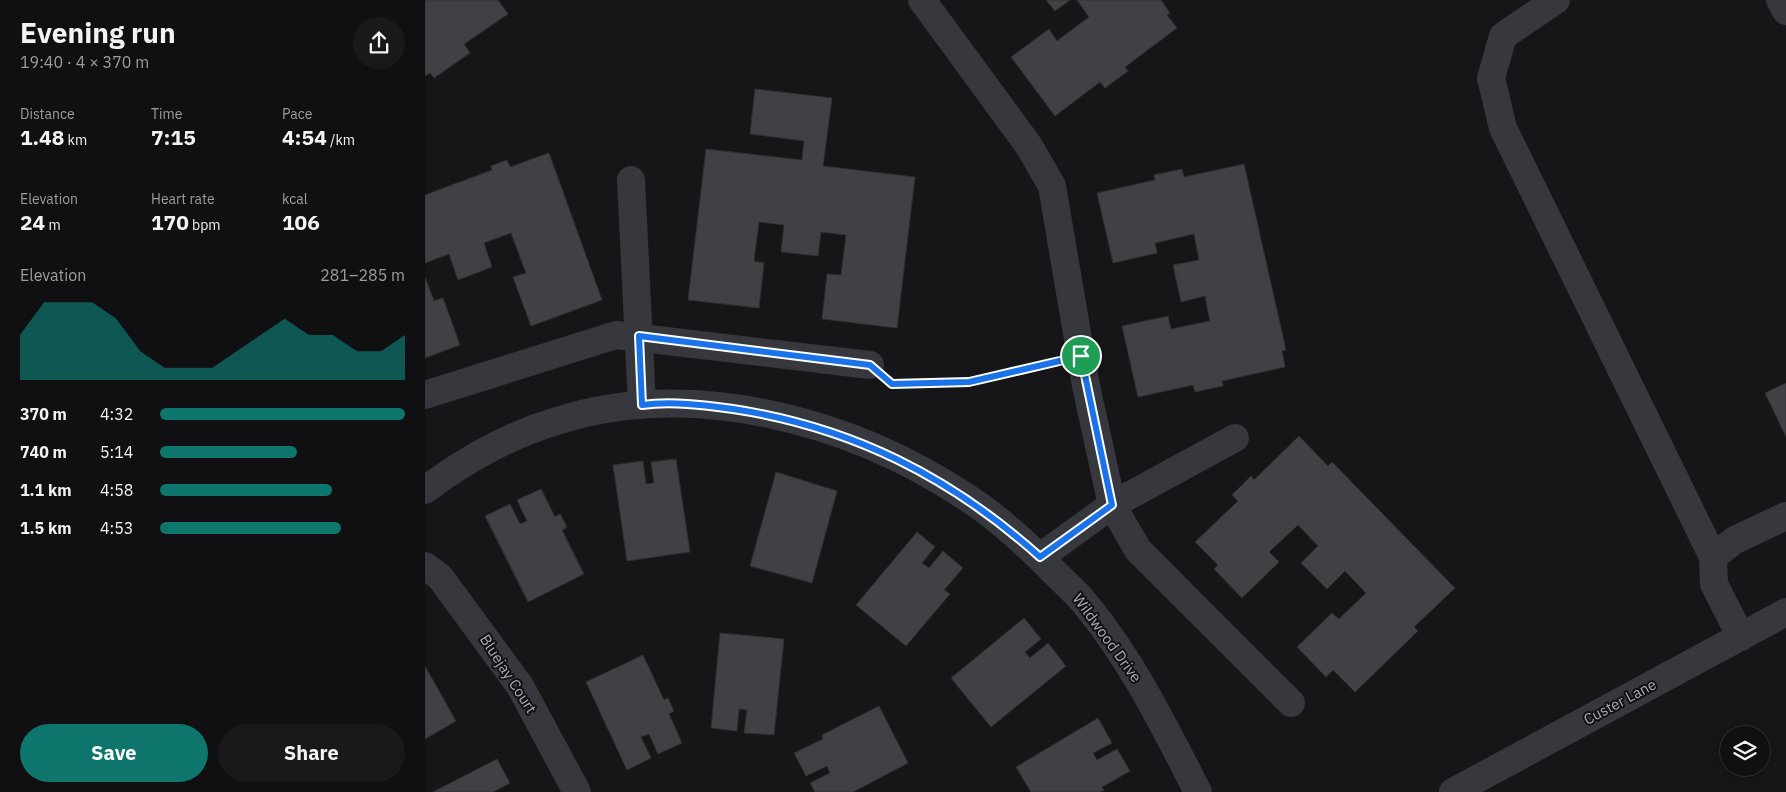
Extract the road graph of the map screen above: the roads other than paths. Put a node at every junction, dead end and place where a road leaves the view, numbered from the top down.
1 (922, 0) edge
2 (1556, 0) edge
3 (1780, 0) edge
4 (1786, 11) edge
5 (631, 180) dead end
6 (639, 336) junction
7 (870, 365) road end
8 (425, 395) edge
9 (642, 405) junction
10 (1235, 438) dead end
11 (425, 490) edge
12 (1112, 505) junction
13 (1786, 516) edge
14 (1040, 557) junction
15 (1713, 557) junction
16 (425, 566) edge
17 (1786, 612) edge
18 (1741, 637) junction
19 (1291, 703) dead end
20 (577, 792) edge
21 (1198, 792) edge
22 (1453, 792) edge

1 - 12 street
2 - 15 street
3 - 4 street
5 - 6 street
6 - 7 street
6 - 8 street
6 - 9 street
9 - 11 street, Wildwood Drive
9 - 14 street, Wildwood Drive
10 - 12 street
12 - 14 street
12 - 19 street
13 - 15 street
14 - 21 street, Wildwood Drive
15 - 18 street
16 - 20 street, Bluejay Court
17 - 18 street, Custer Lane
18 - 22 street, Custer Lane

